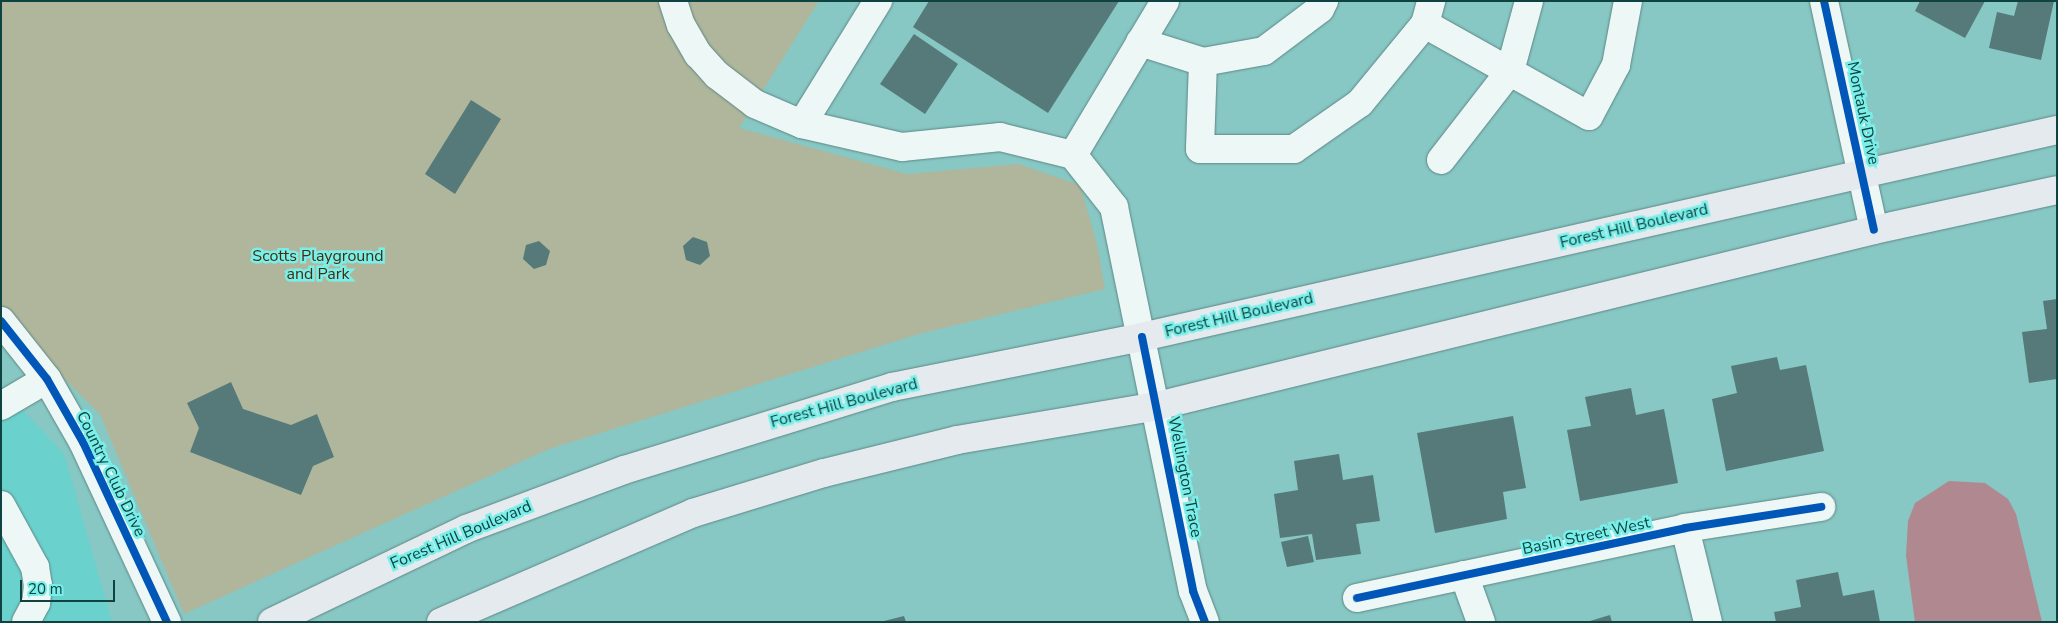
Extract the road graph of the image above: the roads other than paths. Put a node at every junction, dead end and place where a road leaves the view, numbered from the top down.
1 (673, 1) edge
2 (878, 1) edge
3 (1165, 1) edge
4 (1324, 1) edge
5 (1529, 1) edge
6 (1628, 1) edge
7 (1824, 1) edge
8 (1428, 13) edge
9 (1140, 42) junction
10 (1203, 62) junction
11 (1510, 71) junction
12 (802, 124) junction
13 (2057, 130) edge
14 (1073, 155) junction
15 (1441, 160) dead end
16 (1862, 174) junction
17 (2057, 190) edge
18 (1874, 230) junction
19 (1, 321) edge
20 (1142, 337) junction
21 (47, 379) junction
22 (1, 406) edge
23 (1157, 406) junction
24 (1, 505) edge
25 (1821, 507) dead end
26 (1685, 528) junction
27 (1464, 575) junction
28 (1358, 598) dead end
29 (26, 622) edge
30 (167, 622) edge
31 (272, 622) edge
32 (441, 622) edge
33 (1205, 622) edge
34 (1481, 622) edge
35 (1708, 622) edge

1 - 12 street
2 - 12 street
3 - 9 street
4 - 10 street
5 - 11 street
6 - 11 street
7 - 16 street, Montauk Drive
8 - 10 street
8 - 11 street
9 - 10 street
9 - 14 street
11 - 15 street
12 - 14 street
13 - 16 main road, Forest Hill Boulevard
14 - 20 street, Wellington Trace
16 - 18 street, Montauk Drive
16 - 20 main road, Forest Hill Boulevard
17 - 18 main road
18 - 23 main road
19 - 21 street, Country Club Drive
20 - 23 street, Wellington Trace
20 - 31 main road, Forest Hill Boulevard
21 - 22 street
21 - 30 street, Country Club Drive
23 - 32 main road
23 - 33 street, Wellington Trace
24 - 29 street
25 - 26 street, Basin Street West
26 - 27 street, Basin Street West
26 - 35 street
27 - 28 street, Basin Street West
27 - 34 street

